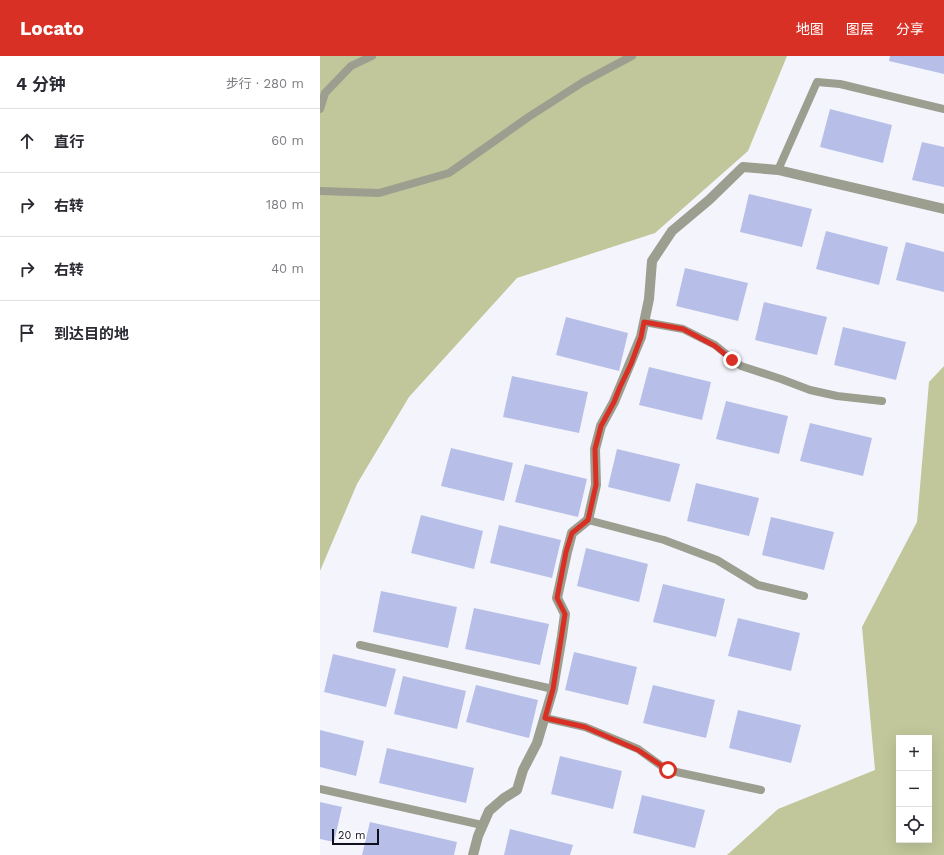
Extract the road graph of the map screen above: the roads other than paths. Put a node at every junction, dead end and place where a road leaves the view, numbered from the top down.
1 (372, 56) edge
2 (632, 56) edge
3 (320, 109) edge
4 (944, 109) edge
5 (778, 170) junction
6 (320, 191) edge
7 (944, 209) edge
8 (644, 322) junction
9 (882, 401) dead end
10 (588, 520) junction
11 (804, 596) dead end
12 (360, 645) dead end
13 (553, 689) junction
14 (545, 718) junction
15 (320, 789) edge
16 (760, 790) dead end
17 (482, 825) junction
18 (472, 855) edge

1 - 3 lane
2 - 6 lane
4 - 5 lane
5 - 7 street
5 - 8 street
8 - 9 lane
8 - 10 street
10 - 11 lane
10 - 13 street
12 - 13 lane
13 - 14 street
14 - 16 lane
14 - 17 street
15 - 17 lane
17 - 18 street

